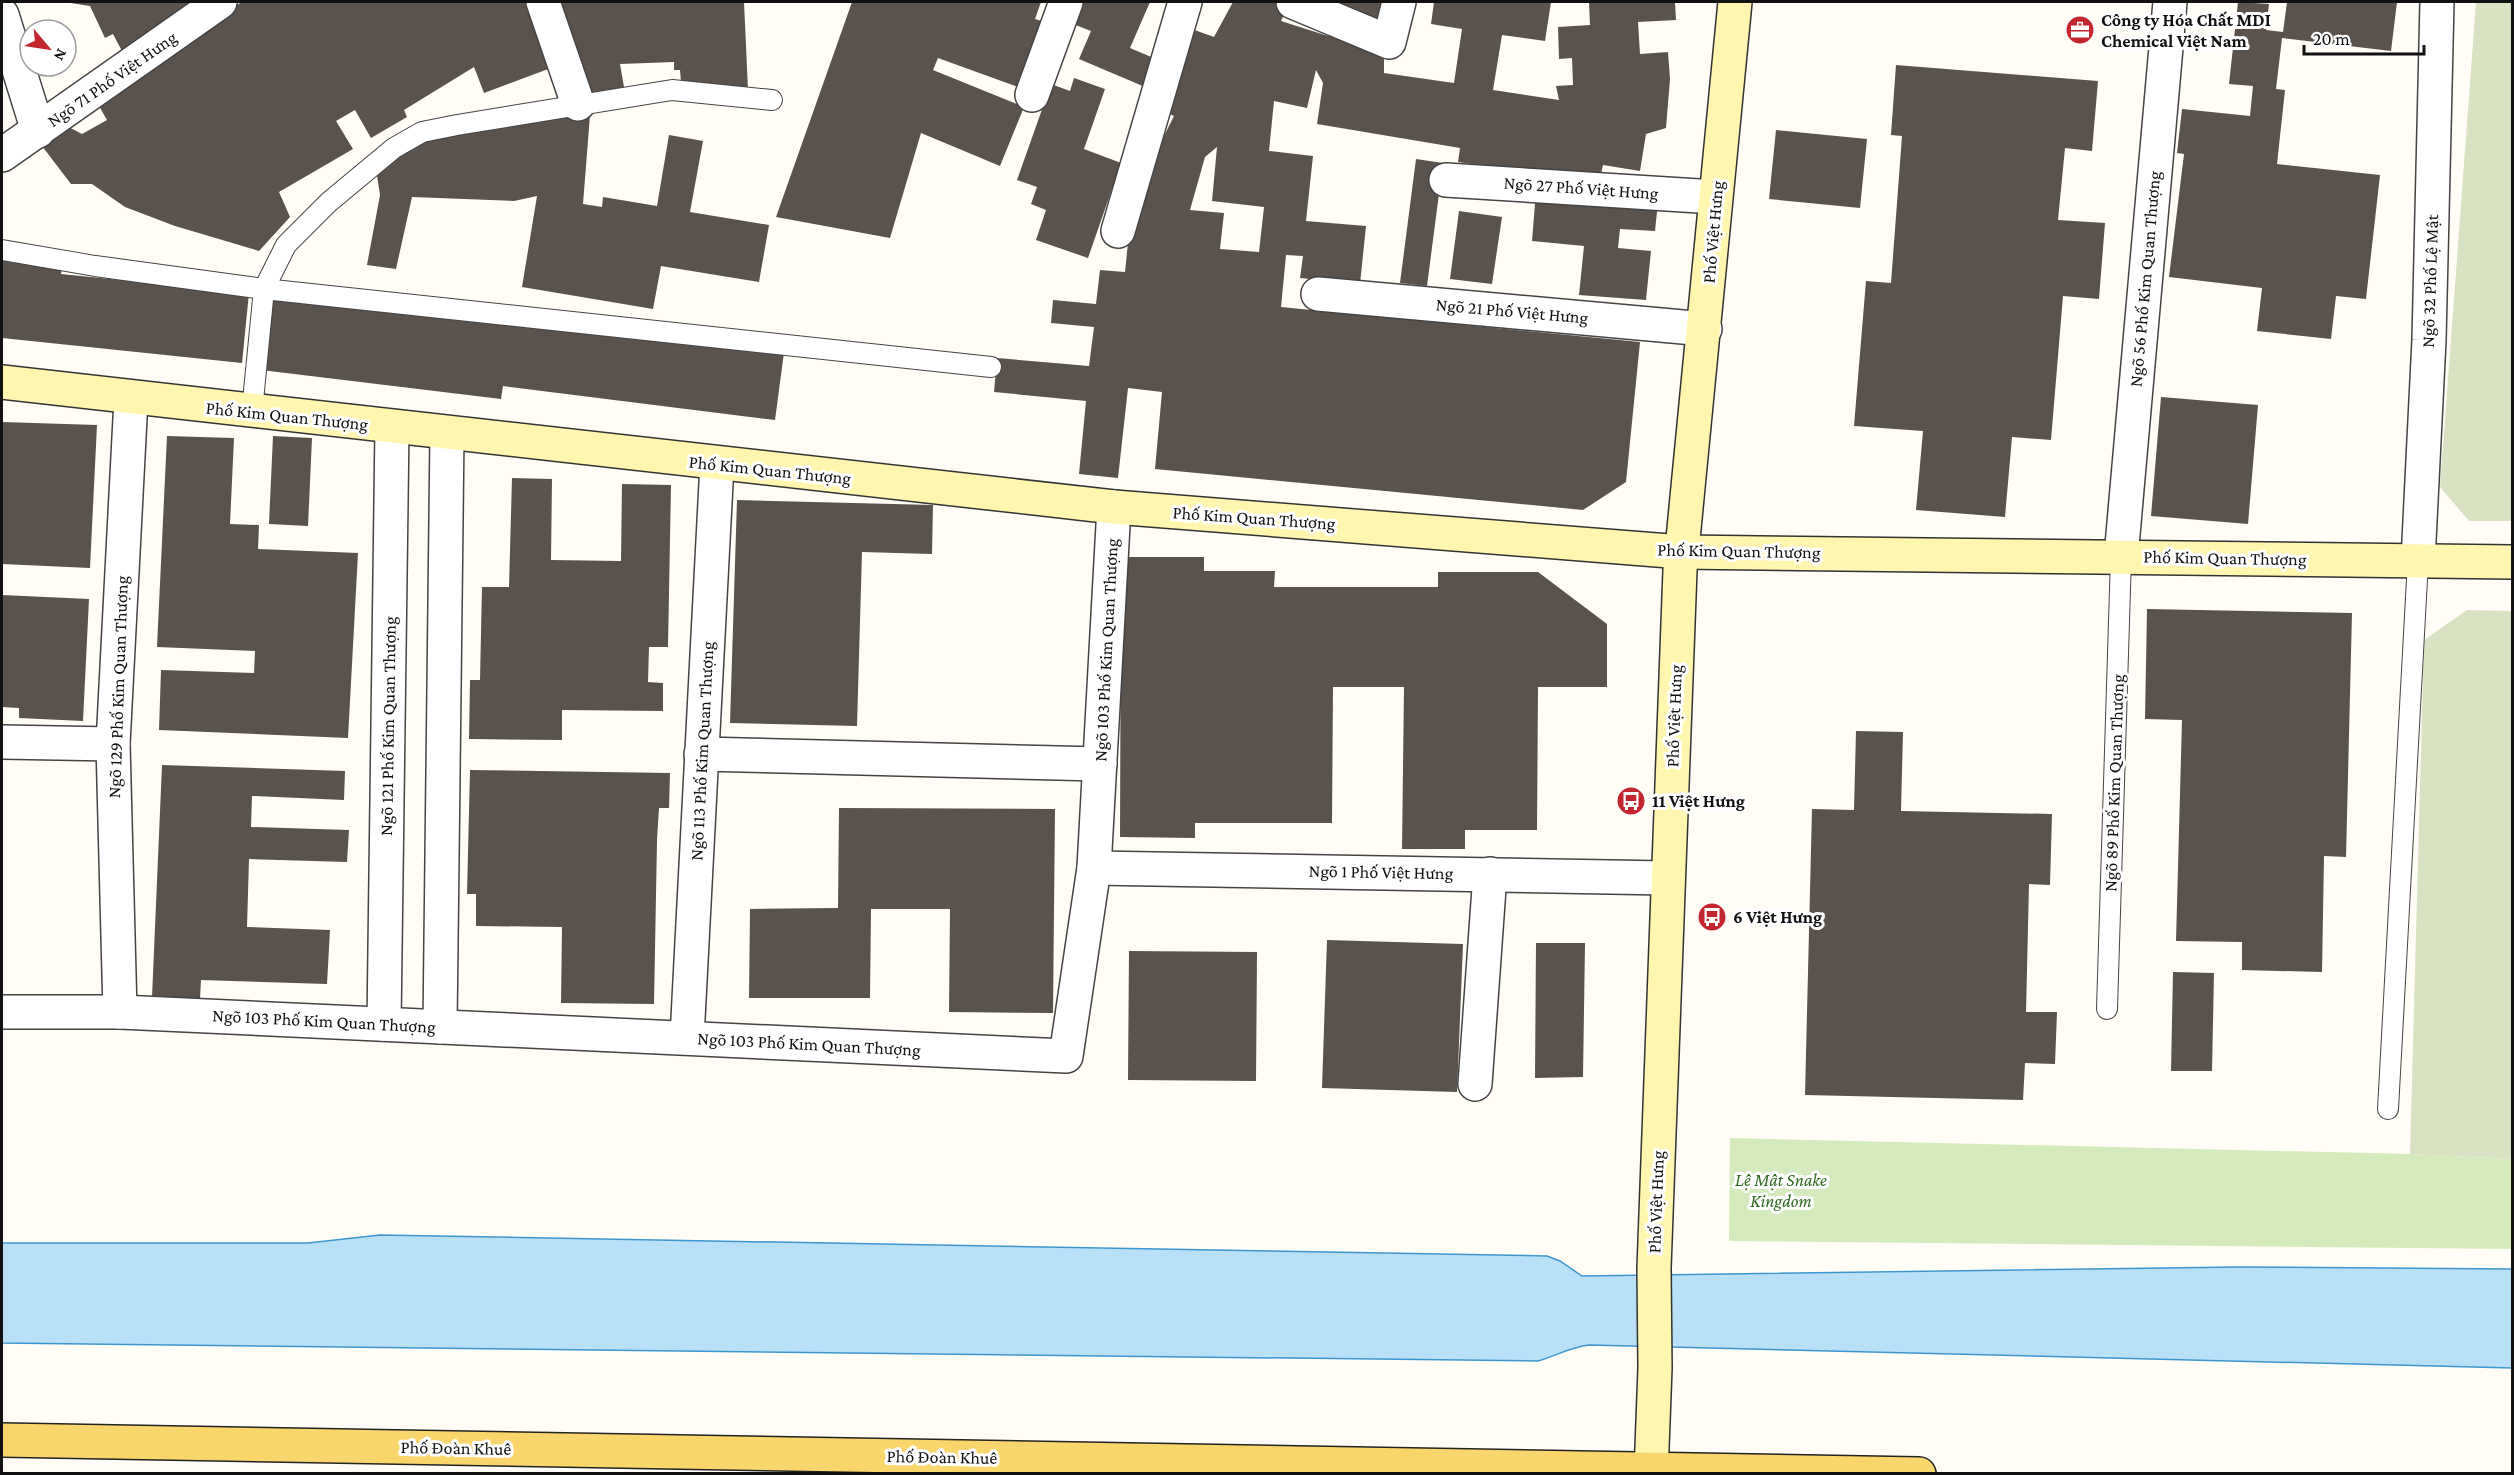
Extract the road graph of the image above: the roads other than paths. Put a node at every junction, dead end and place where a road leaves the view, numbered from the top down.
1 (220, 2) edge
2 (543, 2) edge
3 (1066, 2) edge
4 (1185, 2) edge
5 (1293, 2) edge
6 (1400, 2) edge
7 (1735, 2) edge
8 (2170, 2) edge
9 (2437, 2) edge
10 (2, 15) edge
11 (1032, 95) dead end
12 (772, 100) dead end
13 (578, 104) junction
14 (38, 131) junction
15 (2, 155) edge
16 (1446, 180) dead end
17 (1715, 196) junction
18 (1118, 231) dead end
19 (2, 250) edge
20 (264, 289) junction
21 (1318, 294) dead end
22 (1705, 329) junction
23 (991, 367) dead end
24 (2, 382) edge
25 (131, 399) junction
26 (252, 411) junction
27 (392, 428) junction
28 (447, 434) junction
29 (717, 464) junction
30 (1114, 507) junction
31 (1682, 552) junction
32 (2121, 557) junction
33 (2418, 561) junction
34 (2512, 562) edge
35 (2, 742) edge
36 (112, 744) junction
37 (701, 754) junction
38 (1100, 764) junction
39 (1094, 868) junction
40 (1490, 874) junction
41 (1667, 878) junction
42 (2107, 1008) dead end
43 (2, 1012) edge
44 (120, 1012) junction
45 (384, 1024) junction
46 (440, 1027) junction
47 (687, 1038) junction
48 (1475, 1084) dead end
49 (2388, 1108) dead end
50 (2, 1440) edge
51 (1651, 1471) edge
52 (1919, 1473) edge

1 - 14 street, Ngõ 71 Phố Việt Hưng
2 - 13 street
3 - 11 street
4 - 18 street
5 - 6 street
7 - 17 street, Phố Việt Hưng
8 - 32 street, Ngõ 56 Phố Kim Quan Thượng
9 - 33 street, Ngõ 32 Phố Lệ Mật
10 - 14 street
12 - 13 lane
13 - 20 lane
14 - 15 street, Ngõ 71 Phố Việt Hưng
16 - 17 street, Ngõ 27 Phố Việt Hưng
17 - 22 street, Phố Việt Hưng
19 - 20 lane
20 - 23 lane
20 - 26 lane
21 - 22 street, Ngõ 21 Phố Việt Hưng
22 - 31 street, Phố Việt Hưng
24 - 25 street, Phố Kim Quan Thượng
25 - 26 street, Phố Kim Quan Thượng
25 - 36 street, Ngõ 129 Phố Kim Quan Thượng
26 - 27 street, Phố Kim Quan Thượng
27 - 28 street, Phố Kim Quan Thượng
27 - 45 street, Ngõ 121 Phố Kim Quan Thượng
28 - 29 street, Phố Kim Quan Thượng
28 - 46 street
29 - 30 street, Phố Kim Quan Thượng
29 - 37 street, Ngõ 113 Phố Kim Quan Thượng
30 - 31 street, Phố Kim Quan Thượng
30 - 38 street, Ngõ 103 Phố Kim Quan Thượng
31 - 32 street, Phố Kim Quan Thượng
31 - 41 street, Phố Việt Hưng
32 - 33 street, Phố Kim Quan Thượng
32 - 42 lane, Ngõ 89 Phố Kim Quan Thượng
33 - 34 street, Phố Kim Quan Thượng
33 - 49 lane
35 - 36 street
36 - 44 street, Ngõ 129 Phố Kim Quan Thượng
37 - 38 street
37 - 47 street, Ngõ 113 Phố Kim Quan Thượng
38 - 39 street, Ngõ 103 Phố Kim Quan Thượng
39 - 40 street, Ngõ 1 Phố Việt Hưng
39 - 47 street, Ngõ 103 Phố Kim Quan Thượng
40 - 41 street, Ngõ 1 Phố Việt Hưng
40 - 48 street
41 - 51 street, Phố Việt Hưng
43 - 44 street, Ngõ 103 Phố Kim Quan Thượng
44 - 45 street, Ngõ 103 Phố Kim Quan Thượng
45 - 46 street, Ngõ 103 Phố Kim Quan Thượng
46 - 47 street, Ngõ 103 Phố Kim Quan Thượng
50 - 51 main road, Phố Đoàn Khuê
51 - 52 main road, Phố Đoàn Khuê

